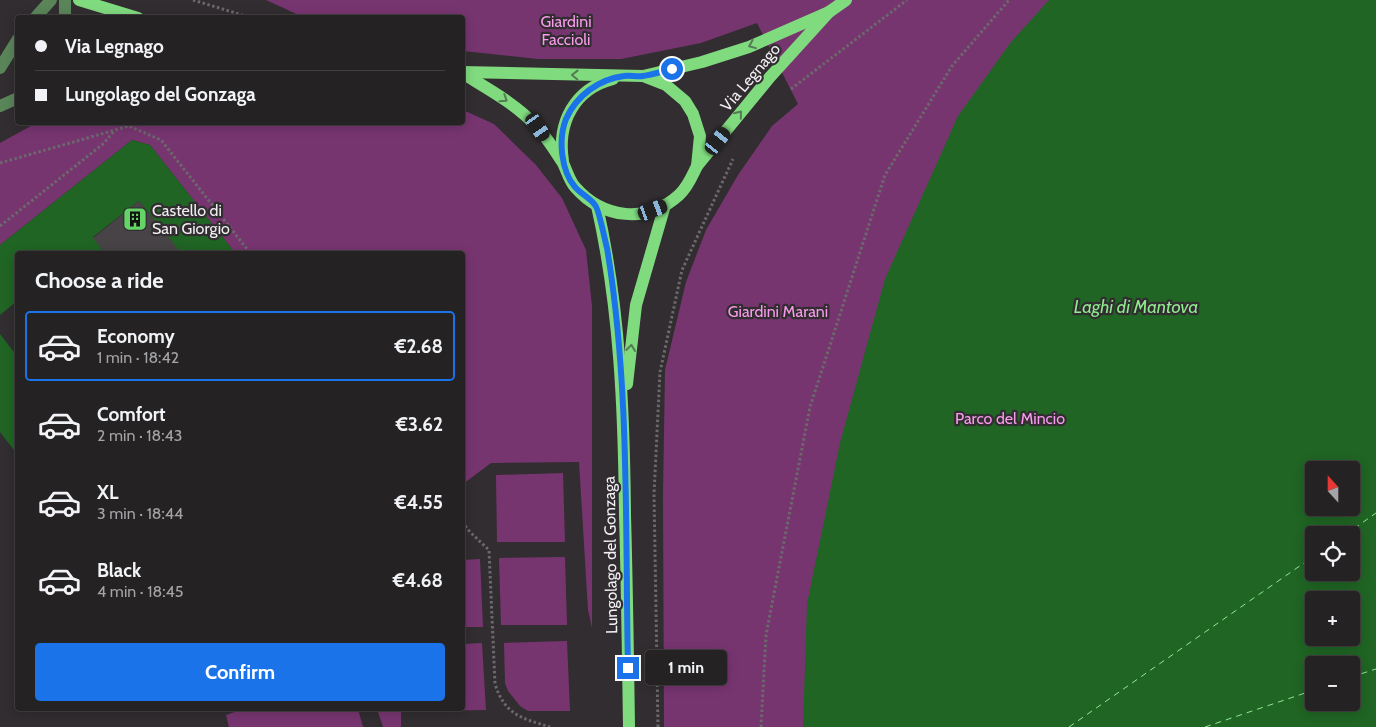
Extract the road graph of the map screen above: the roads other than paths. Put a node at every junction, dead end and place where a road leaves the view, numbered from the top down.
1 (51, 0) edge
2 (65, 0) edge
3 (79, 0) edge
4 (846, 0) edge
5 (829, 12) junction
6 (38, 15) edge
7 (66, 15) edge
8 (128, 15) edge
9 (15, 44) edge
10 (0, 68) edge
11 (465, 72) edge
12 (465, 74) edge
13 (624, 76) junction
14 (643, 76) junction
15 (15, 99) edge
16 (0, 106) edge
17 (563, 164) junction
18 (697, 166) junction
19 (665, 205) junction
20 (597, 206) junction
21 (624, 413) junction
22 (629, 727) edge

1 - 6 street
2 - 7 street
3 - 8 main road
4 - 5 main road, Via Legnago
5 -> 14 main road, Via Legnago
18 -> 5 main road, Via Legnago
9 - 10 street
13 -> 11 main road, Via Legnago
12 -> 17 main road, Via Legnago
13 - 14 main road, Via Legnago
13 - 17 main road, Via Legnago
14 - 18 main road, Via Legnago
15 - 16 street
17 - 20 main road, Via Legnago
18 - 19 main road, Via Legnago
19 - 20 main road, Via Legnago
21 -> 19 main road, Lungolago del Gonzaga
20 - 21 main road, Lungolago del Gonzaga
21 - 22 main road, Lungolago del Gonzaga

